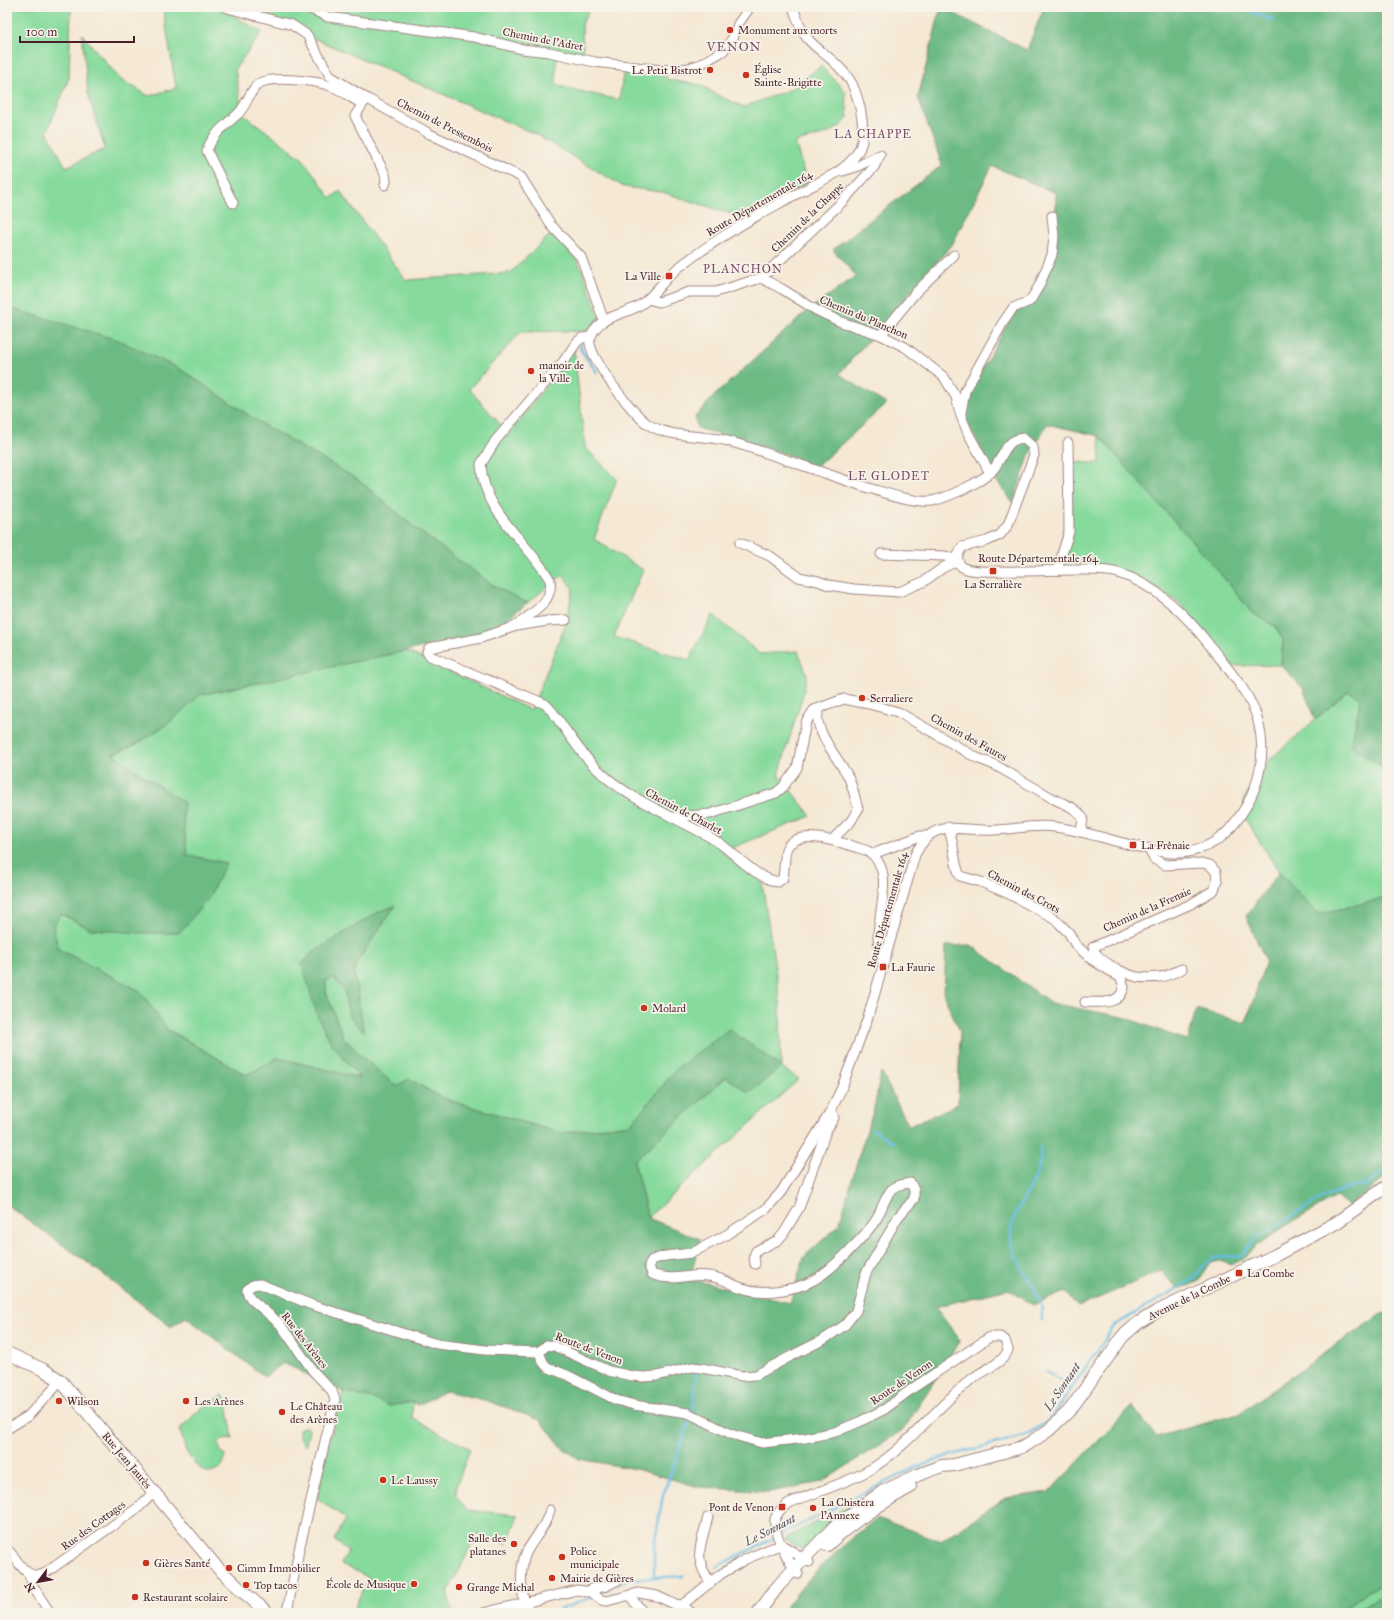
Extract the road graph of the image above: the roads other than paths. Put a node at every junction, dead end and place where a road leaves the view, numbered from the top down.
1 (224, 7) edge
2 (306, 7) edge
3 (750, 7) edge
4 (793, 7) edge
5 (364, 101) junction
6 (836, 173) junction
7 (385, 185) dead end
8 (233, 203) dead end
9 (1052, 216) dead end
10 (954, 255) dead end
11 (761, 278) junction
12 (648, 299) junction
13 (604, 321) junction
14 (881, 335) junction
15 (591, 337) junction
16 (961, 416) junction
17 (1068, 443) dead end
18 (990, 473) junction
19 (740, 543) dead end
20 (881, 554) dead end
21 (958, 561) junction
22 (1057, 570) junction
23 (566, 620) dead end
24 (516, 626) junction
25 (821, 707) junction
26 (673, 817) junction
27 (948, 827) junction
28 (1081, 832) junction
29 (926, 836) junction
30 (832, 840) junction
31 (1148, 848) junction
32 (873, 854) junction
33 (884, 962) junction
34 (1182, 969) dead end
35 (1085, 1002) dead end
36 (831, 1111) junction
37 (1387, 1186) edge
38 (692, 1253) joint
39 (755, 1264) dead end
40 (539, 1352) junction
41 (7, 1353) edge
42 (61, 1381) junction
43 (7, 1429) edge
44 (154, 1492) junction
45 (550, 1510) dead end
46 (708, 1517) dead end
47 (779, 1539) junction
48 (7, 1549) edge
49 (806, 1561) junction
50 (796, 1572) junction
51 (29, 1574) junction
52 (618, 1580) dead end
53 (711, 1583) junction
54 (589, 1592) junction
55 (634, 1594) junction
56 (524, 1603) junction
57 (640, 1608) dead end
58 (679, 1609) edge
59 (50, 1613) edge
60 (268, 1613) edge
61 (285, 1613) edge
62 (483, 1613) edge
63 (528, 1613) edge
64 (692, 1613) edge
65 (758, 1613) edge
66 (767, 1613) edge

1 - 5 street, Chemin de Pressembois
2 - 3 street, Chemin de l'Adret
4 - 6 street, Route Départementale 164
5 - 7 street
5 - 8 street
5 - 13 street, Chemin de Pressembois
6 - 11 street, Chemin de la Chappe
6 - 12 street, Route Départementale 164
9 - 16 street
10 - 14 street
11 - 12 street, Chemin de la Chappe
11 - 14 street, Chemin du Planchon
12 - 13 street, Route Départementale 164
13 - 15 street, Route Départementale 164
14 - 16 street, Chemin du Planchon
15 - 18 street, Route Départementale 164
15 - 24 street
16 - 18 street, Chemin du Planchon
17 - 22 street
18 - 21 street, Route Départementale 164
19 - 21 street
20 - 21 street
21 - 22 street, Route Départementale 164
22 - 31 street, Route Départementale 164
23 - 24 street
24 - 26 street, Chemin de Charlet
25 - 26 street
25 - 28 street, Chemin des Faures
25 - 30 street
26 - 30 street, Chemin de Charlet
27 - 28 street, Route Départementale 164
27 - 29 street, Route Départementale 164
27 - 35 street, Chemin des Crots
28 - 31 street, Route Départementale 164
29 - 32 street
29 - 33 street, Route Départementale 164
30 - 32 street, Chemin de Charlet
31 - 34 street, Chemin de la Frenaie
32 - 33 street
33 - 36 street, Route Départementale 164
36 - 38 street, Route Départementale 164
36 - 39 street
37 - 49 main road, Avenue de la Combe
38 - 40 street, Route de Venon
40 - 47 street, Route de Venon
40 - 61 street, Rue des Arènes
41 - 42 main road, Rue Jean Jaurès
42 - 43 street
42 - 44 main road, Rue Jean Jaurès
44 - 51 street, Rue des Cottages
44 - 60 main road, Rue Jean Jaurès
45 - 56 street
46 - 53 street
47 - 49 street
47 - 50 street, Route de Venon
47 - 53 street
48 - 51 street
49 - 50 main road, Avenue de la Combe
50 - 65 main road
50 - 66 main road
51 - 59 street
52 - 54 street
53 - 58 street
54 - 55 street
54 - 56 street
55 - 57 street
55 - 58 street
56 - 62 street
56 - 63 street
58 - 64 street

